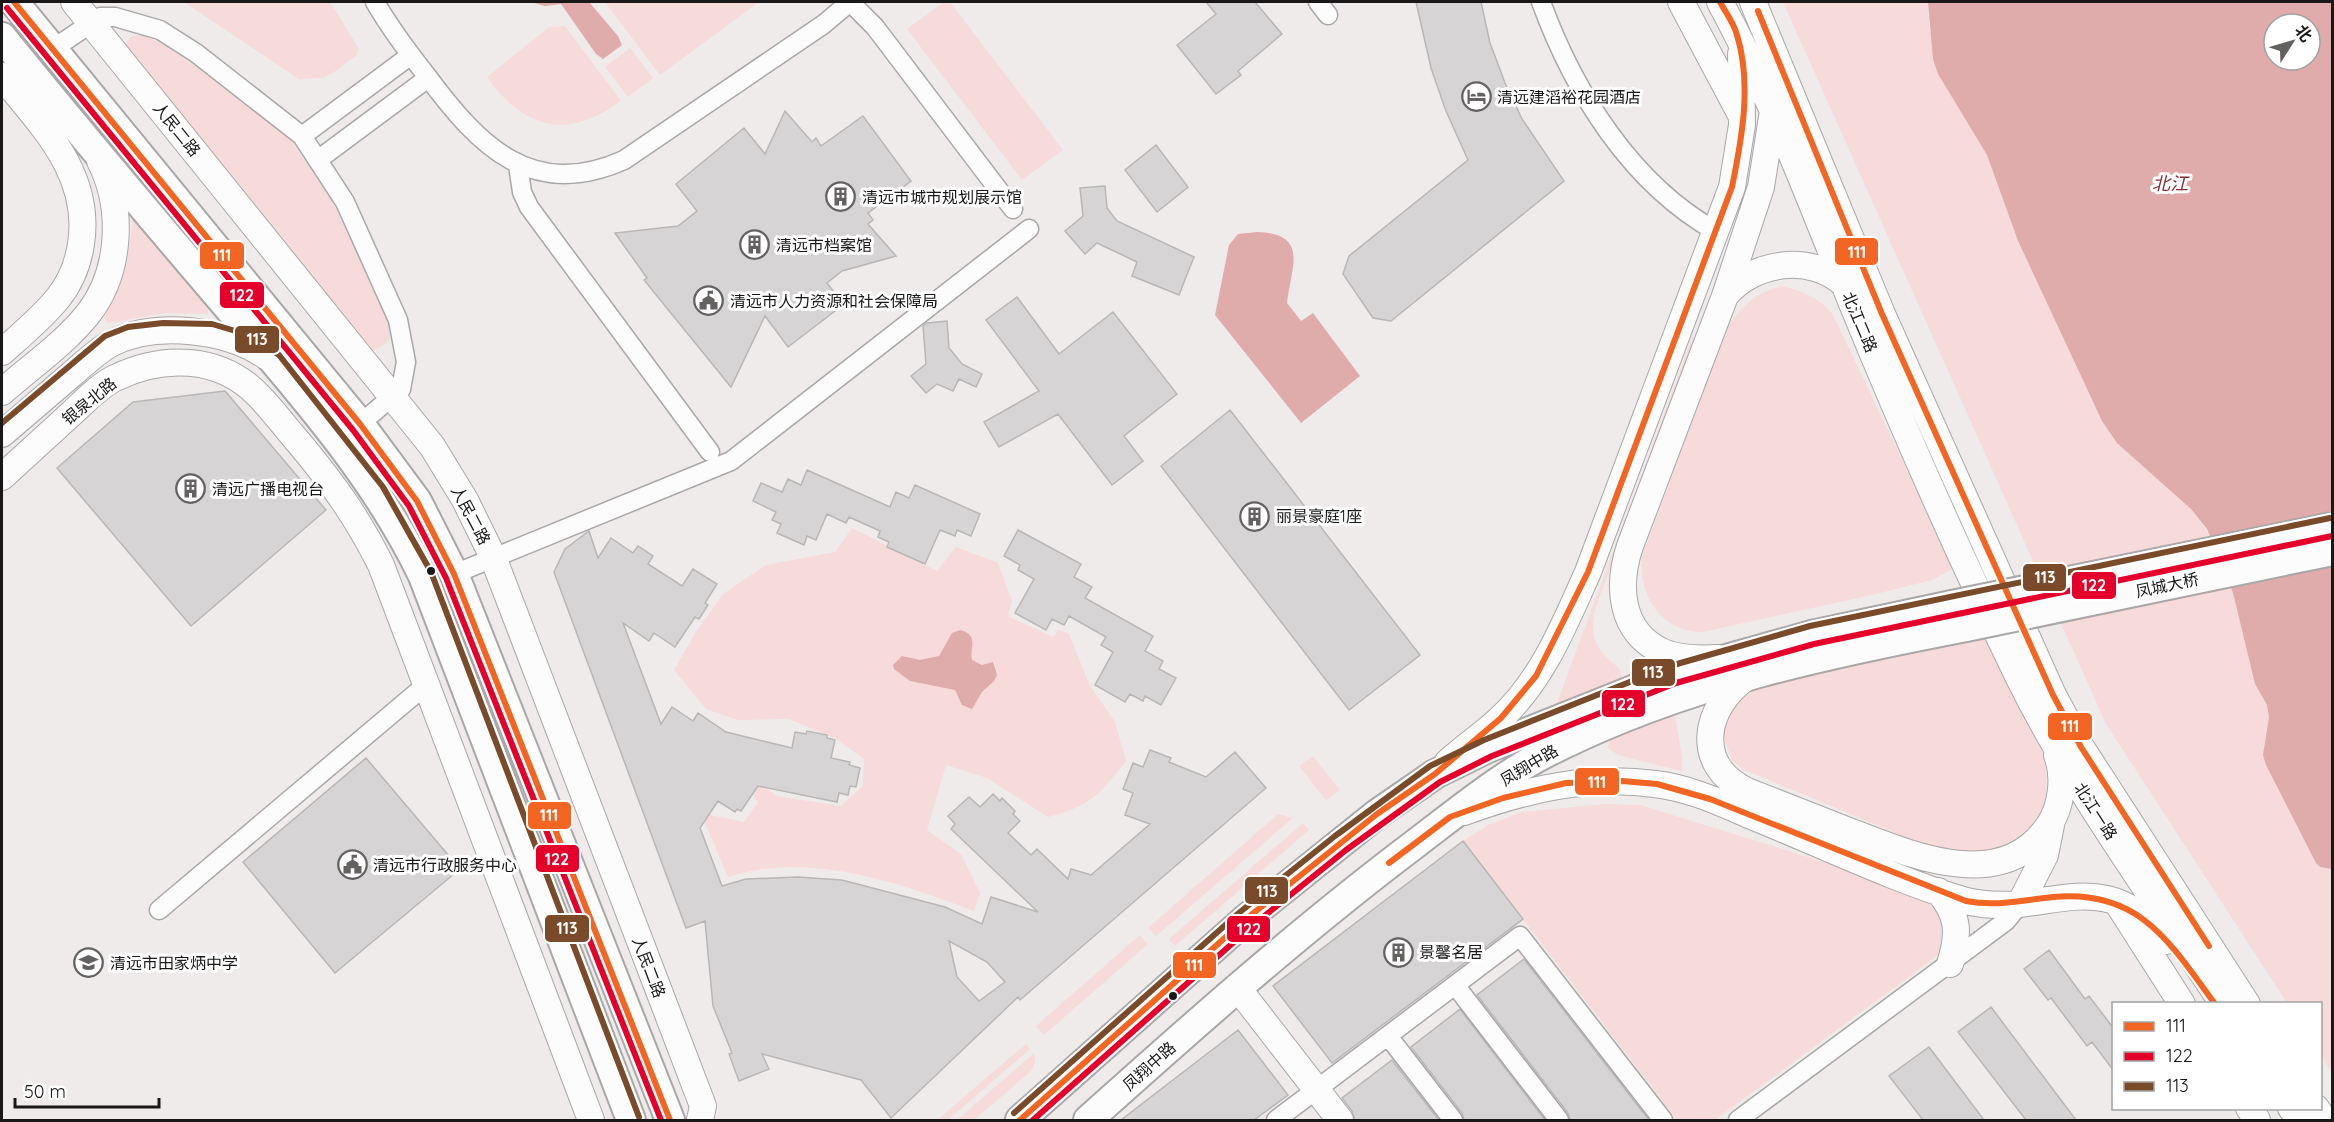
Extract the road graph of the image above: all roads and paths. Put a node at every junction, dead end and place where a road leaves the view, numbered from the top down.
1 (14, 2) edge
2 (74, 2) edge
3 (375, 2) edge
4 (850, 2) edge
5 (868, 2) edge
6 (1541, 2) edge
7 (1681, 2) edge
8 (1720, 2) edge
9 (1753, 2) edge
10 (91, 21) junction
11 (1737, 33) junction
12 (2, 37) edge
13 (53, 49) junction
14 (411, 55) junction
15 (1777, 60) junction
16 (2, 76) edge
17 (428, 78) junction
18 (1773, 108) junction
19 (1742, 117) junction
20 (302, 136) junction
21 (96, 153) junction
22 (319, 159) junction
23 (518, 165) junction
24 (1013, 209) dead end
25 (1029, 229) dead end
26 (1718, 232) junction
27 (1845, 285) junction
28 (1725, 296) junction
29 (163, 332) junction
30 (2, 352) edge
31 (273, 361) junction
32 (163, 362) junction
33 (2, 392) edge
34 (394, 398) junction
35 (360, 424) junction
36 (2, 434) edge
37 (710, 452) dead end
38 (2, 477) edge
39 (2332, 527) edge
40 (2332, 551) edge
41 (493, 557) junction
42 (454, 574) junction
43 (2012, 603) joint
44 (1968, 614) junction
45 (1722, 658) junction
46 (1750, 675) junction
47 (427, 684) junction
48 (2049, 735) junction
49 (1435, 774) junction
50 (1450, 817) junction
51 (2051, 821) junction
52 (557, 837) junction
53 (528, 846) junction
54 (1938, 891) junction
55 (2116, 901) junction
56 (2020, 904) junction
57 (159, 910) dead end
58 (1950, 964) junction
59 (1455, 985) junction
60 (1237, 987) junction
61 (2181, 1002) edge
62 (2213, 1002) edge
63 (2222, 1002) edge
64 (2246, 1002) edge
65 (1388, 1036) junction
66 (1316, 1090) junction
67 (591, 1120) edge
68 (631, 1120) edge
69 (670, 1120) edge
70 (700, 1120) edge
71 (1020, 1120) edge
72 (1089, 1120) edge
73 (1276, 1120) edge
74 (1340, 1120) edge
75 (1454, 1120) edge
76 (1559, 1120) edge
77 (1663, 1120) edge
78 (1738, 1120) edge

1 - 13 main road
2 - 10 main road, 人民二路
3 - 14 street
4 - 5 street
4 - 23 street
4 - 24 street
6 - 26 street
7 - 19 main road
8 - 11 main road, 北江二路
9 - 15 main road, 北江二路
10 - 13 street
10 - 20 street
10 - 34 main road, 人民二路
11 - 18 main road, 北江二路
11 - 19 main road
12 - 21 main road
13 - 35 main road
14 - 17 street
14 - 20 street
15 - 18 main road
15 - 43 main road, 北江二路
16 - 30 main road
17 - 22 street
17 - 23 street
18 - 27 main road, 北江二路
18 - 28 main road
19 - 26 main road
20 - 22 street
21 - 31 main road
21 - 33 main road
22 - 34 street
23 - 37 street
25 - 41 street
26 - 49 main road
27 - 28 main road
27 - 44 main road, 北江二路
28 - 45 main road
29 - 31 main road, 银泉北路
29 - 32 main road
29 - 36 main road, 银泉北路
31 - 53 main road
32 - 38 main road, 银泉北路
32 - 47 main road, 银泉北路
34 - 35 street
34 - 41 main road, 人民二路
35 - 42 main road
39 - 44 main road, 凤城大桥, bridge
40 - 44 main road, 凤城大桥, bridge
41 - 42 street
41 - 70 main road, 人民二路
42 - 52 main road
43 - 64 main road, 北江一路
44 - 45 main road
44 - 46 main road, 凤翔中路
44 - 48 main road, 北江一路
45 - 49 main road
46 - 50 main road, 凤翔中路
46 - 51 main road
47 - 57 street
47 - 67 main road
48 - 51 main road
48 - 63 main road, 北江一路
49 - 71 main road
50 - 54 main road
50 - 60 main road, 凤翔中路
51 - 56 main road
52 - 53 main road
52 - 69 main road
53 - 68 main road
54 - 56 main road
54 - 58 main road
55 - 56 main road
55 - 61 main road
55 - 62 main road
56 - 58 street
58 - 78 street
59 - 65 street
59 - 76 street
59 - 77 street
60 - 66 main road
60 - 72 main road, 凤翔中路
65 - 66 street
65 - 75 street
66 - 73 street
66 - 74 main road

